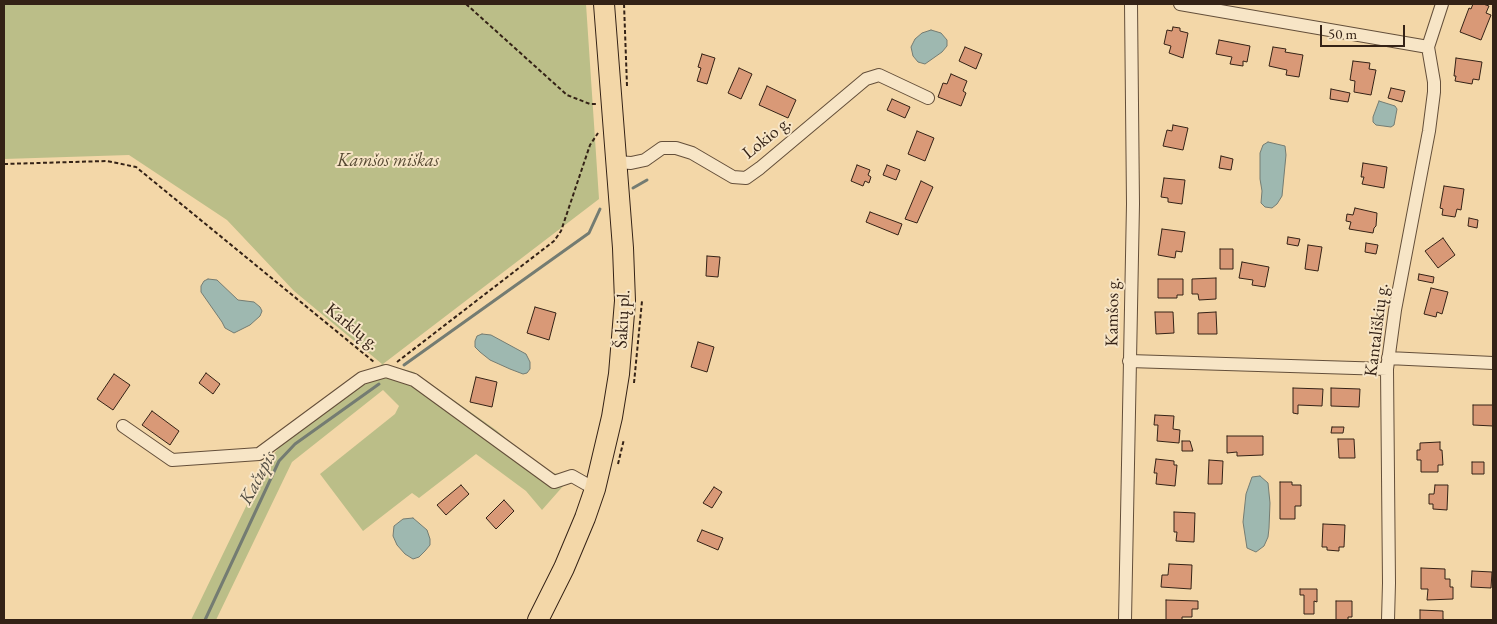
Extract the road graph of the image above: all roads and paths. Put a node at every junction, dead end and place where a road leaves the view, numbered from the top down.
1 (466, 4) edge
2 (604, 4) edge
3 (1131, 4) edge
4 (1180, 4) edge
5 (1442, 4) edge
6 (1428, 47) junction
7 (928, 98) dead end
8 (611, 104) junction
9 (614, 128) junction
10 (617, 162) junction
11 (4, 164) edge
12 (1129, 361) junction
13 (1493, 363) edge
14 (1388, 364) junction
15 (386, 371) junction
16 (123, 426) dead end
17 (595, 489) junction
18 (538, 620) edge
19 (1124, 620) edge
20 (1388, 620) edge

1 - 8 path
2 - 8 main road, Šakių pl.
3 - 12 street, Kamšos g.
4 - 6 street
5 - 6 street, Kantališkių g.
6 - 14 street, Kantališkių g.
7 - 10 street, Lokio g.
8 - 9 main road, Šakių pl.
9 - 10 main road, Šakių pl.
9 - 15 path, Karklų g.
10 - 17 main road, Šakių pl.
11 - 15 path, Karklų g.
12 - 14 street
12 - 19 street, Kamšos g.
13 - 14 street
14 - 20 street, Kantališkių g.
15 - 16 street
15 - 17 street
17 - 18 main road, Šakių pl.

